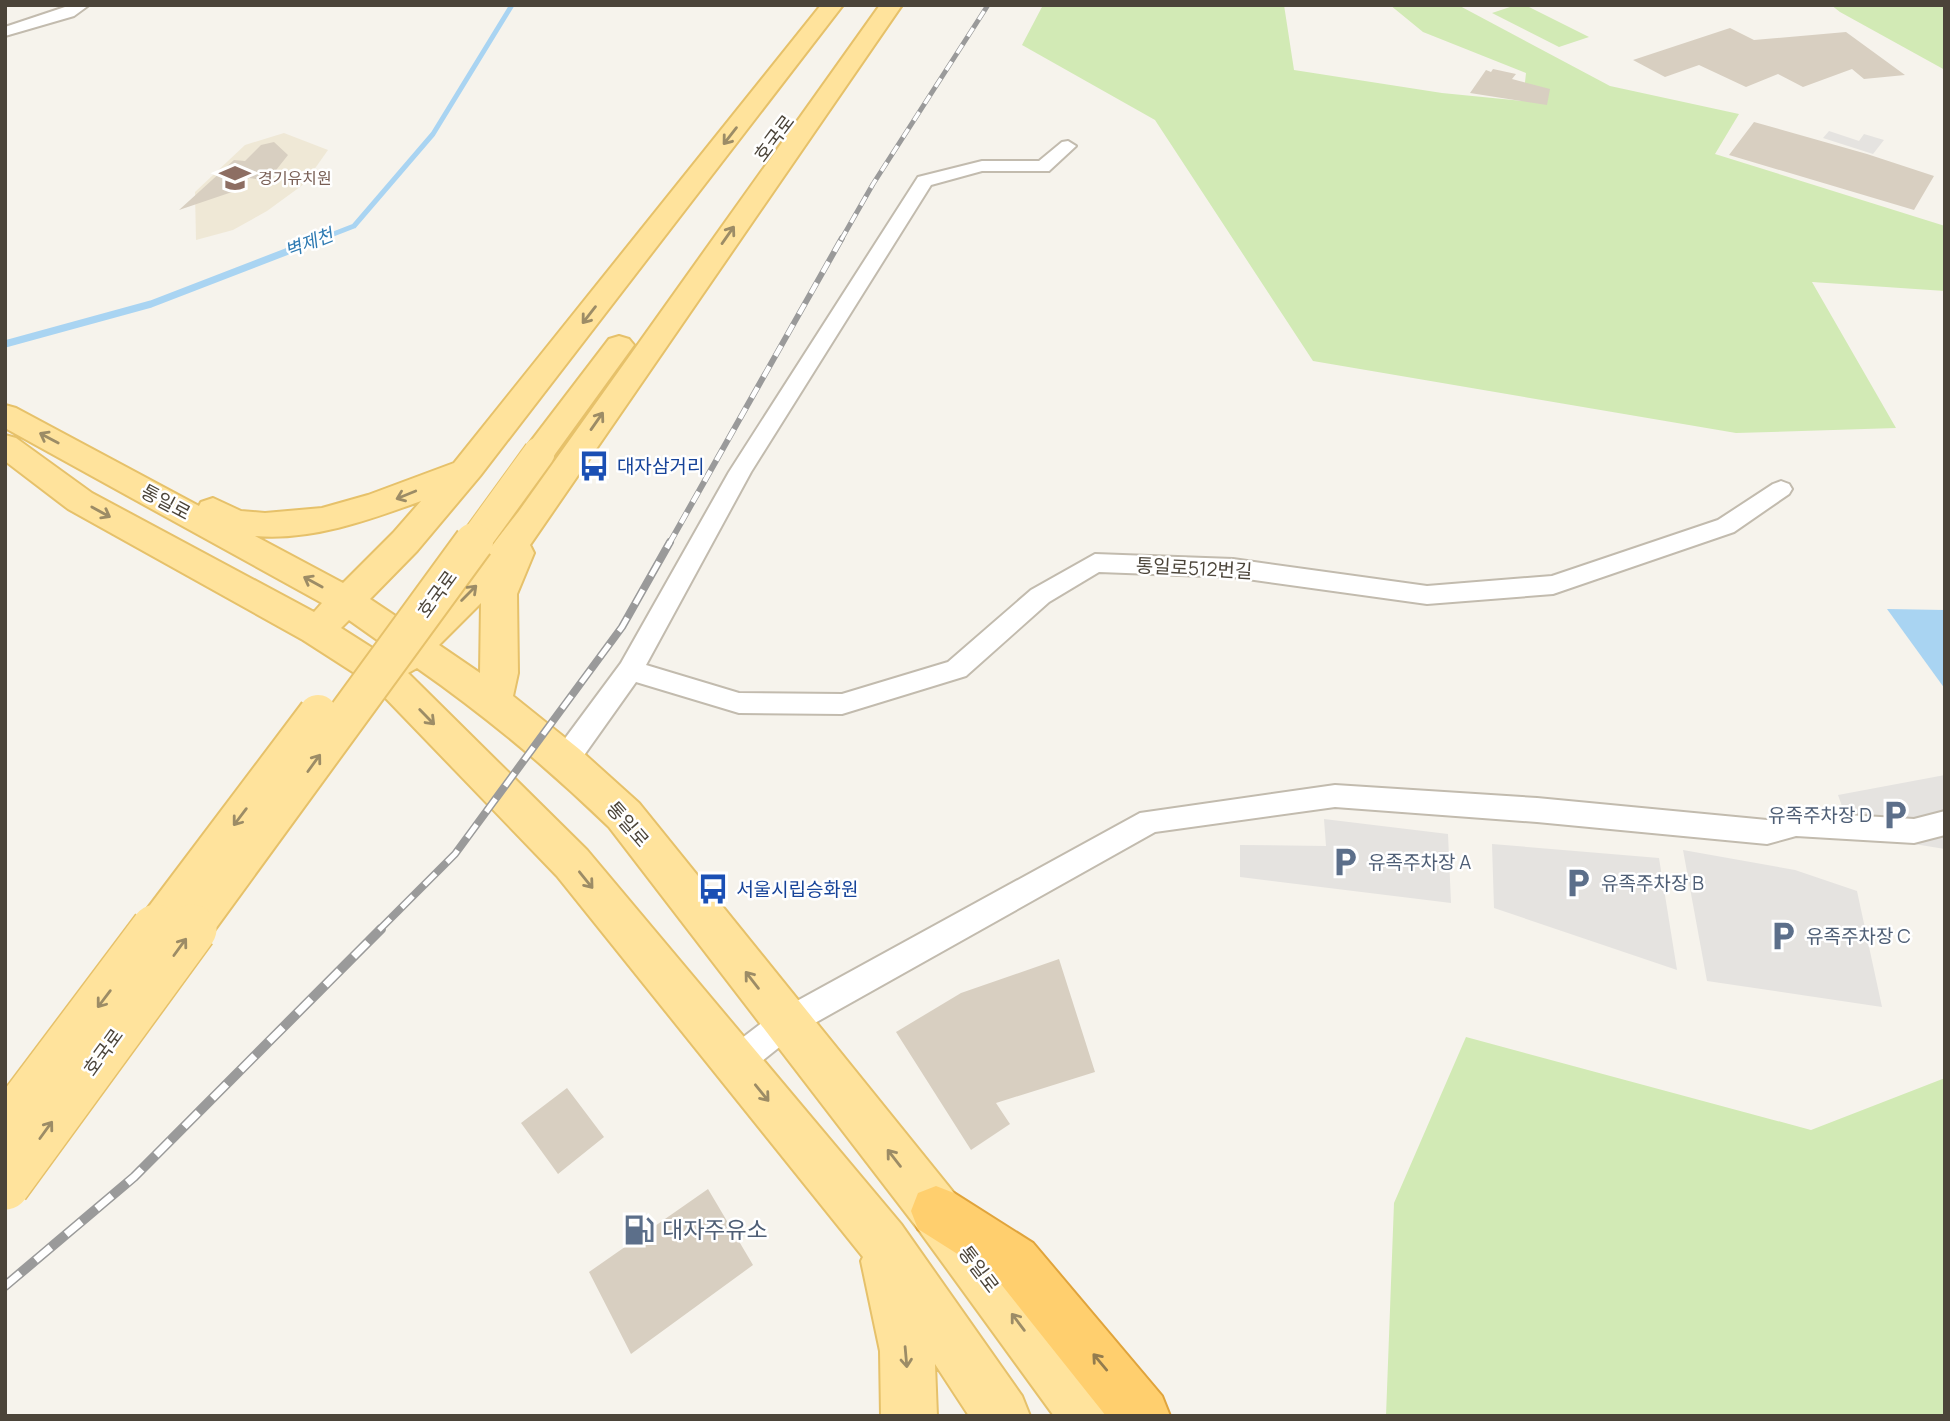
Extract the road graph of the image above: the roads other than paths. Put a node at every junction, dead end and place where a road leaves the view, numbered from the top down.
1 (82, 5) edge
2 (832, 5) edge
3 (851, 5) edge
4 (873, 5) edge
5 (891, 5) edge
6 (5, 32) edge
7 (1068, 146) dead end
8 (5, 415) edge
9 (5, 445) edge
10 (527, 451) junction
11 (89, 460) junction
12 (468, 468) junction
13 (1781, 489) dead end
14 (531, 519) junction
15 (347, 601) junction
16 (316, 630) junction
17 (401, 661) junction
18 (630, 670) junction
19 (493, 701) junction
20 (565, 760) junction
21 (1945, 823) edge
22 (786, 1023) junction
23 (736, 1062) junction
24 (5, 1130) edge
25 (5, 1185) edge
26 (936, 1211) junction
27 (883, 1242) junction
28 (909, 1416) edge
29 (1002, 1416) edge
30 (1088, 1416) edge
31 (1142, 1416) edge

1 - 6 street
2 -> 12 main road
3 - 10 main road, 호국로
4 - 10 main road, 호국로
14 -> 5 main road
7 - 18 street
11 -> 8 main road, 통일로
9 -> 16 main road, 통일로
10 -> 24 main road, 호국로, bridge
25 -> 10 main road, 호국로, bridge
12 -> 11 main road
15 -> 11 main road, 통일로
12 - 14 main road
12 - 15 main road
13 - 18 street, 통일로512번길
17 -> 14 main road
14 - 19 main road
15 - 16 main road
15 - 17 main road, 통일로
16 - 17 main road, 통일로
17 - 19 main road, 통일로
17 -> 23 main road, 통일로
18 - 20 street
19 - 20 main road, 통일로
22 -> 20 main road, 통일로
21 - 22 street
22 - 23 street
26 -> 22 main road, 통일로
23 -> 27 main road, 통일로
30 -> 26 main road, 통일로
31 -> 26 highway
27 -> 28 main road
27 - 29 main road, 통일로

